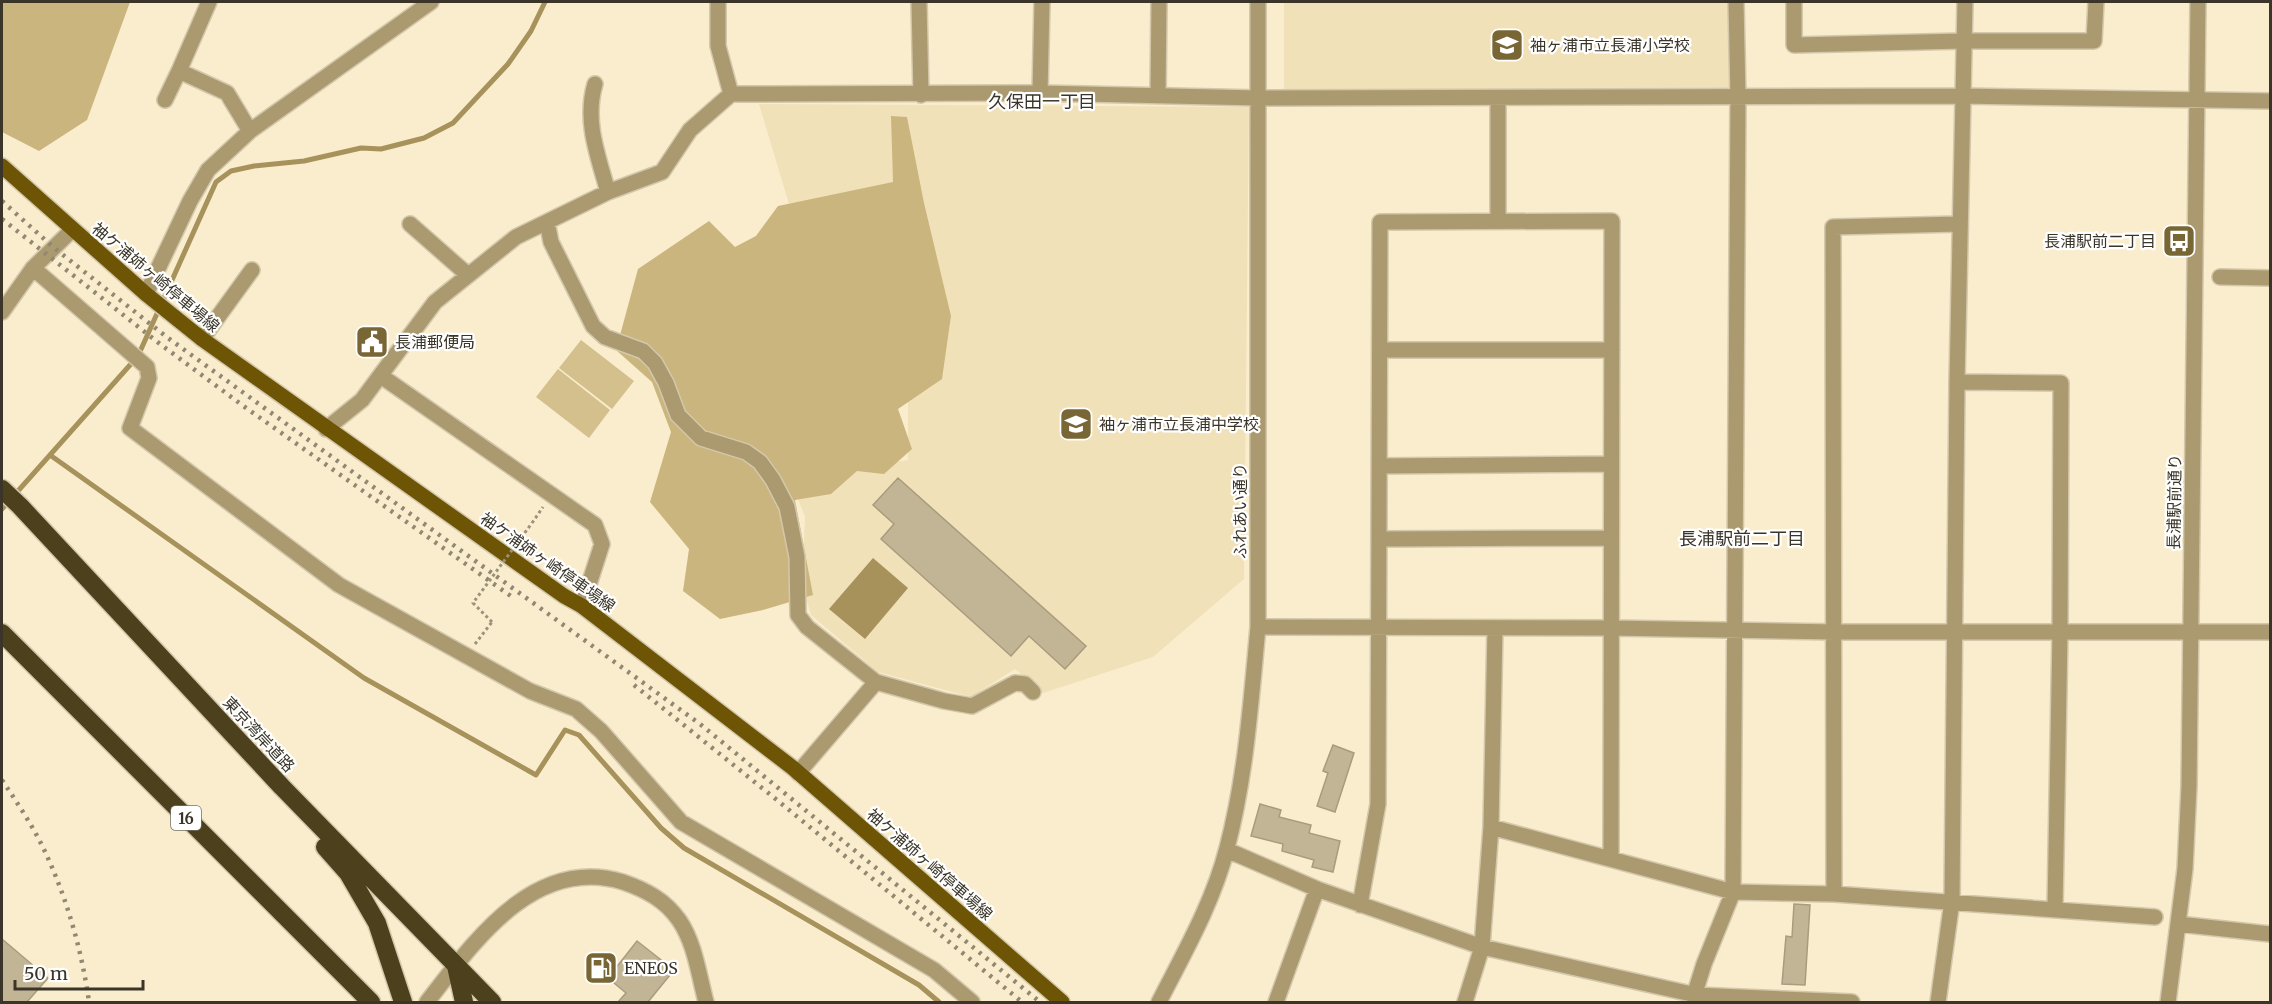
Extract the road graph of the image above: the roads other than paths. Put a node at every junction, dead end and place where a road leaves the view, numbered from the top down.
1 (209, 2) edge
2 (431, 2) edge
3 (718, 2) edge
4 (919, 2) edge
5 (1042, 2) edge
6 (1159, 2) edge
7 (1258, 2) edge
8 (1737, 2) edge
9 (1794, 2) edge
10 (1965, 2) edge
11 (2096, 2) edge
12 (2198, 2) edge
13 (1963, 41) junction
14 (179, 71) junction
15 (595, 84) dead end
16 (1040, 93) junction
17 (731, 94) junction
18 (921, 95) junction
19 (1158, 95) junction
20 (1961, 96) junction
21 (1738, 97) junction
22 (1258, 98) junction
23 (1498, 98) junction
24 (165, 100) dead end
25 (2197, 101) junction
26 (2271, 101) edge
27 (250, 131) junction
28 (2, 166) edge
29 (608, 192) junction
30 (1498, 221) junction
31 (547, 222) junction
32 (410, 224) dead end
33 (1959, 224) junction
34 (72, 230) junction
35 (33, 268) junction
36 (252, 270) dead end
37 (468, 275) junction
38 (2220, 277) dead end
39 (2271, 278) edge
40 (146, 294) junction
41 (2, 312) edge
42 (202, 339) junction
43 (1380, 350) junction
44 (1612, 350) junction
45 (381, 376) junction
46 (1957, 382) junction
47 (326, 429) junction
48 (1611, 464) junction
49 (1379, 466) junction
50 (2, 489) edge
51 (1610, 538) junction
52 (1379, 539) junction
53 (582, 606) junction
54 (1258, 627) junction
55 (1380, 628) junction
56 (1495, 628) junction
57 (1612, 628) junction
58 (1734, 629) junction
59 (1835, 632) junction
60 (1956, 632) junction
61 (2060, 632) junction
62 (2190, 632) junction
63 (2271, 632) edge
64 (2, 633) edge
65 (876, 682) junction
66 (1033, 692) dead end
67 (798, 773) junction
68 (282, 787) junction
69 (1491, 827) junction
70 (1227, 850) junction
71 (1611, 858) junction
72 (1317, 889) junction
73 (1734, 892) junction
74 (1834, 894) junction
75 (1952, 901) junction
76 (1360, 905) junction
77 (2055, 909) junction
78 (2155, 916) dead end
79 (2178, 924) junction
80 (2271, 934) edge
81 (1482, 947) junction
82 (456, 965) junction
83 (1694, 999) edge
84 (371, 1002) edge
85 (403, 1002) edge
86 (427, 1002) edge
87 (464, 1002) edge
88 (492, 1002) edge
89 (706, 1002) edge
90 (972, 1002) edge
91 (1062, 1002) edge
92 (1159, 1002) edge
93 (1276, 1002) edge
94 (1465, 1002) edge
95 (1852, 1002) edge
96 (1938, 1002) edge
97 (2168, 1002) edge

1 - 14 street
2 - 27 street
3 - 17 street
4 - 18 street
5 - 16 street
6 - 19 street
7 - 22 street, ふれあい通り
8 - 21 street
9 - 13 street
10 - 13 street
11 - 13 street
12 - 25 street, 長浦駅前通り
13 - 20 street
14 - 24 street
14 - 27 street
15 - 29 street
16 - 18 street
16 - 19 street
17 - 18 street
17 - 29 street
19 - 22 street
20 - 21 street
20 - 25 street
20 - 33 street
21 - 23 street
21 - 58 street
22 - 23 street
22 - 54 street, ふれあい通り
23 - 30 street
25 - 26 street
25 - 62 street, 長浦駅前通り
27 - 40 street
28 - 34 main road, 袖ケ浦姉ヶ崎停車場線
29 - 31 street
30 - 43 street
30 - 44 street
31 - 37 street
31 - 65 street
32 - 37 street
33 - 46 street
33 - 59 street
34 - 35 street
34 - 40 main road, 袖ケ浦姉ヶ崎停車場線
35 - 41 street
35 - 90 street
36 - 42 street
37 - 45 street
38 - 39 street
40 - 42 main road, 袖ケ浦姉ヶ崎停車場線
42 - 47 main road, 袖ケ浦姉ヶ崎停車場線
43 - 44 street
43 - 49 street
44 - 48 street
45 - 47 street
45 - 53 street
46 - 60 street
46 - 61 street
47 - 53 main road, 袖ケ浦姉ヶ崎停車場線
48 - 49 street
48 - 51 street
49 - 52 street
50 - 68 highway, 東京湾岸道路
51 - 52 street
51 - 57 street
52 - 55 street
53 - 67 main road, 袖ケ浦姉ヶ崎停車場線
54 - 55 street
54 - 70 street, ふれあい通り
55 - 56 street
55 - 76 street
56 - 57 street
56 - 69 street
57 - 58 street
57 - 71 street
58 - 59 street
58 - 73 street
59 - 60 street
59 - 74 street
60 - 61 street
60 - 75 street
61 - 62 street
61 - 77 street
62 - 63 street
62 - 79 street, 長浦駅前通り
64 - 84 highway, 16
65 - 66 street
65 - 67 street
67 - 91 main road, 袖ケ浦姉ヶ崎停車場線
68 - 82 highway, 東京湾岸道路
68 - 85 highway
69 - 71 street
69 - 81 street
70 - 72 street
70 - 92 street, ふれあい通り
71 - 73 street
72 - 76 street
72 - 93 street
73 - 74 street
73 - 83 street
74 - 75 street
75 - 77 street
75 - 96 street
76 - 81 street
77 - 78 street
79 - 80 street
79 - 97 street, 長浦駅前通り
81 - 83 street
81 - 94 street
82 - 86 street
82 - 87 highway
82 - 88 highway, 東京湾岸道路
82 - 89 street
83 - 95 street

